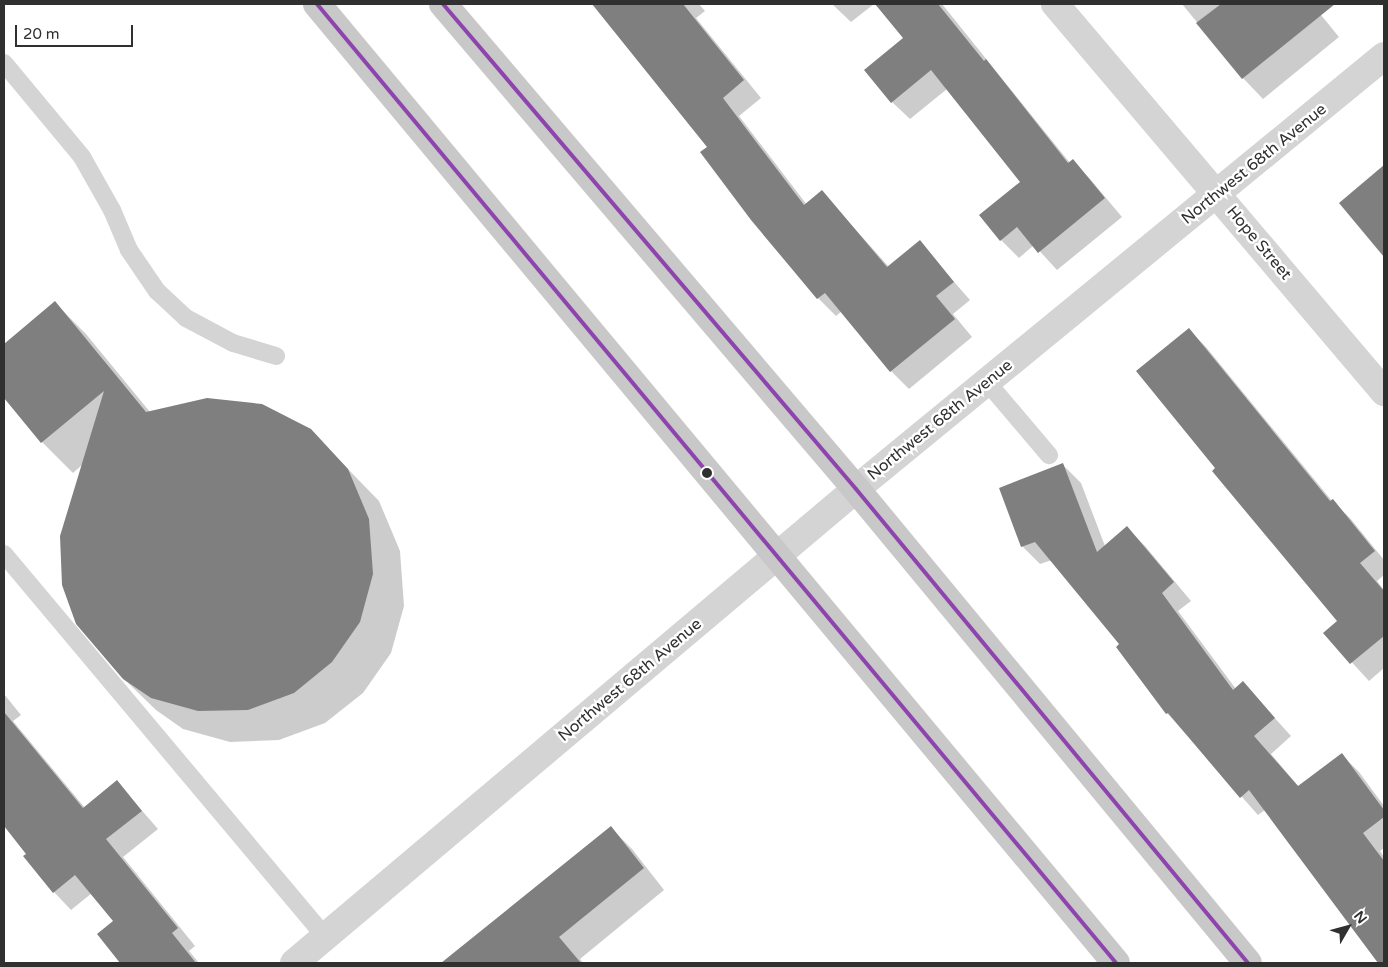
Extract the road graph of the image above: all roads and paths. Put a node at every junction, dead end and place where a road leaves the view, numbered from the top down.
1 (317, 4) edge
2 (443, 4) edge
3 (1055, 4) edge
4 (1384, 56) edge
5 (4, 63) edge
6 (1217, 194) junction
7 (276, 356) dead end
8 (987, 382) junction
9 (1384, 392) edge
10 (1049, 455) dead end
11 (856, 489) junction
12 (4, 554) edge
13 (778, 555) junction
14 (325, 937) junction
15 (294, 963) edge
16 (1116, 963) edge
17 (1248, 963) edge

1 - 13 main road
2 - 11 main road
3 - 6 street, Hope Street
4 - 6 street, Northwest 68th Avenue
5 - 7 lane
6 - 8 street, Northwest 68th Avenue
6 - 9 street, Hope Street
8 - 10 lane
8 - 11 street, Northwest 68th Avenue
11 - 13 street, Northwest 68th Avenue
11 - 17 main road
12 - 14 lane
13 - 14 street, Northwest 68th Avenue
13 - 16 main road
14 - 15 street, Northwest 68th Avenue

